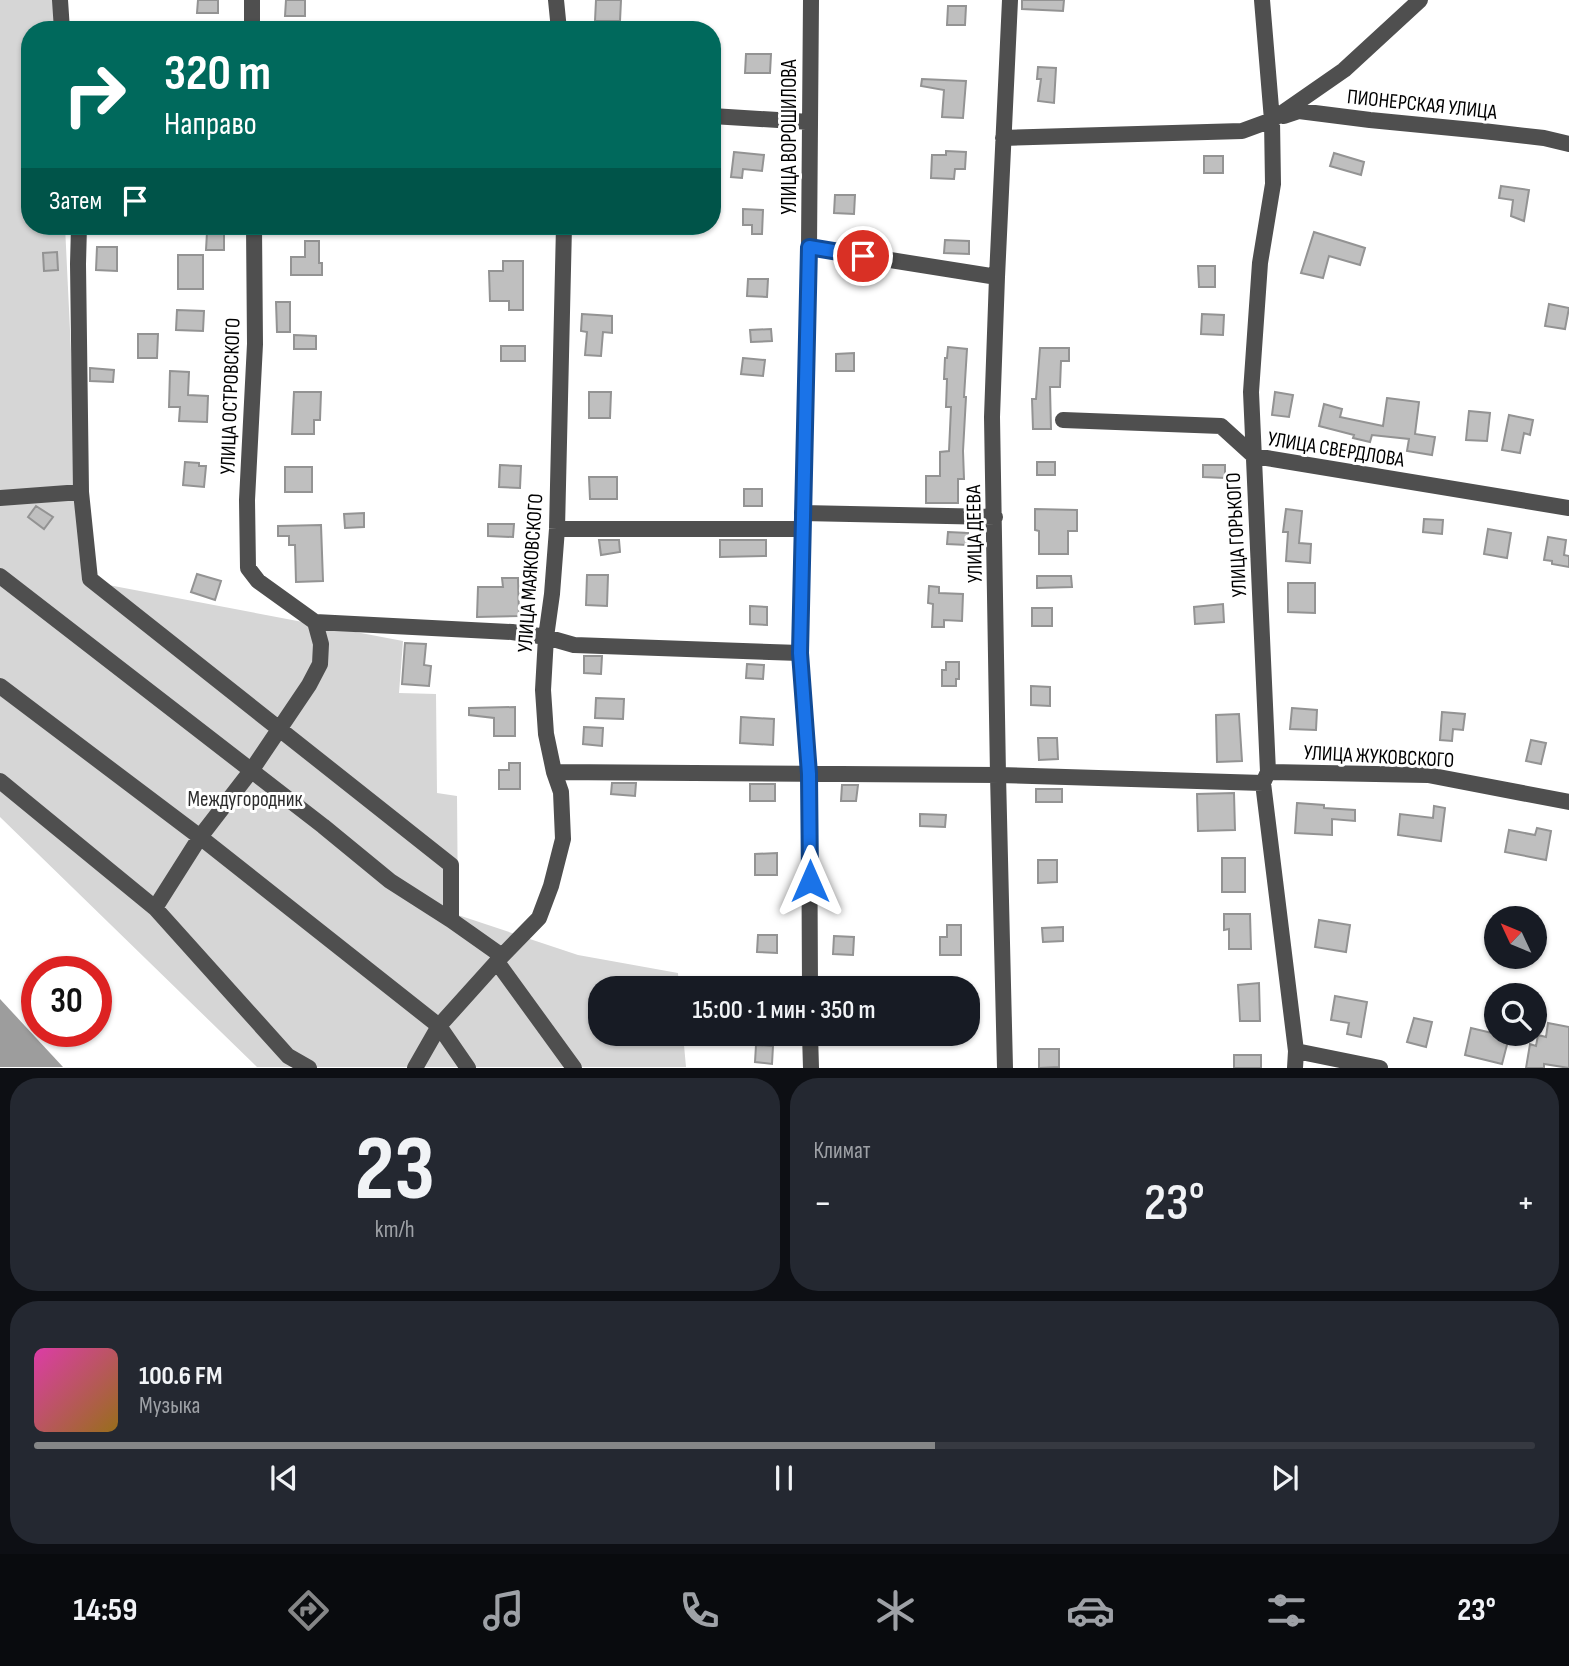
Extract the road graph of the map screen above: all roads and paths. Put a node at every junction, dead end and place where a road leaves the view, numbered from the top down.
1 (60, 0) edge
2 (252, 0) edge
3 (556, 0) edge
4 (811, 0) edge
5 (1010, 0) edge
6 (1262, 0) edge
7 (1420, 0) edge
8 (61, 21) edge
9 (252, 21) edge
10 (558, 21) edge
11 (721, 117) edge
12 (1272, 120) junction
13 (810, 122) junction
14 (1003, 138) junction
15 (1569, 144) edge
16 (79, 235) edge
17 (254, 235) edge
18 (564, 235) edge
19 (809, 247) junction
20 (997, 277) junction
21 (1063, 420) dead end
22 (1254, 456) junction
23 (81, 492) junction
24 (0, 498) edge
25 (1569, 508) edge
26 (995, 517) junction
27 (802, 521) junction
28 (557, 529) junction
29 (0, 576) edge
30 (315, 622) junction
31 (546, 637) junction
32 (800, 653) junction
33 (0, 686) edge
34 (280, 730) junction
35 (251, 771) junction
36 (554, 772) junction
37 (809, 774) junction
38 (998, 775) junction
39 (1266, 778) junction
40 (0, 782) edge
41 (1569, 802) edge
42 (201, 837) junction
43 (155, 908) junction
44 (451, 920) junction
45 (499, 959) junction
46 (810, 976) edge
47 (439, 1026) junction
48 (810, 1046) edge
49 (1296, 1059) edge
50 (309, 1068) edge
51 (415, 1068) edge
52 (468, 1068) edge
53 (574, 1068) edge
54 (811, 1068) edge
55 (1005, 1068) edge
56 (1380, 1068) edge

1 - 8 street
2 - 9 street
3 - 10 street
4 - 13 street, УЛИЦА ВОРОШИЛОВА
5 - 14 street, УЛИЦА ДЕЕВА
6 - 12 street, УЛИЦА ГОРЬКОГО
7 - 12 street
11 - 13 street
12 - 14 street
12 - 15 street, ПИОНЕРСКАЯ УЛИЦА
12 - 22 street, УЛИЦА ГОРЬКОГО
13 - 19 street, УЛИЦА ВОРОШИЛОВА
14 - 20 street, УЛИЦА ДЕЕВА
16 - 23 street
17 - 30 street, УЛИЦА ОСТРОВСКОГО
18 - 28 street, УЛИЦА МАЯКОВСКОГО
19 - 20 street
19 - 27 street, УЛИЦА ВОРОШИЛОВА
20 - 26 street, УЛИЦА ДЕЕВА
21 - 22 street, УЛИЦА СВЕРДЛОВА
22 - 25 street, УЛИЦА СВЕРДЛОВА
22 - 39 street, УЛИЦА ГОРЬКОГО
23 - 24 street
23 - 34 street
26 - 27 street
26 - 38 street, УЛИЦА ДЕЕВА
27 - 28 street
27 - 32 street, УЛИЦА ВОРОШИЛОВА
28 - 31 street, УЛИЦА МАЯКОВСКОГО
29 - 35 street
30 - 31 street
30 - 34 street
31 - 32 street
31 - 36 street, УЛИЦА МАЯКОВСКОГО
32 - 37 street, УЛИЦА ВОРОШИЛОВА
33 - 42 street
34 - 35 street
34 - 44 street
35 - 42 street
35 - 44 street
36 - 37 street, УЛИЦА ЖУКОВСКОГО
36 - 45 street, УЛИЦА МАЯКОВСКОГО
37 - 38 street, УЛИЦА ЖУКОВСКОГО
37 - 46 street, УЛИЦА ВОРОШИЛОВА
38 - 39 street, УЛИЦА ЖУКОВСКОГО
38 - 55 street, УЛИЦА ДЕЕВА
39 - 41 street, УЛИЦА ЖУКОВСКОГО
39 - 49 street, УЛИЦА ГОРЬКОГО
40 - 43 street
42 - 43 street
42 - 47 street
43 - 50 street
44 - 45 street
45 - 47 street
45 - 53 street
47 - 51 street
47 - 52 street
48 - 54 street
49 - 56 street

